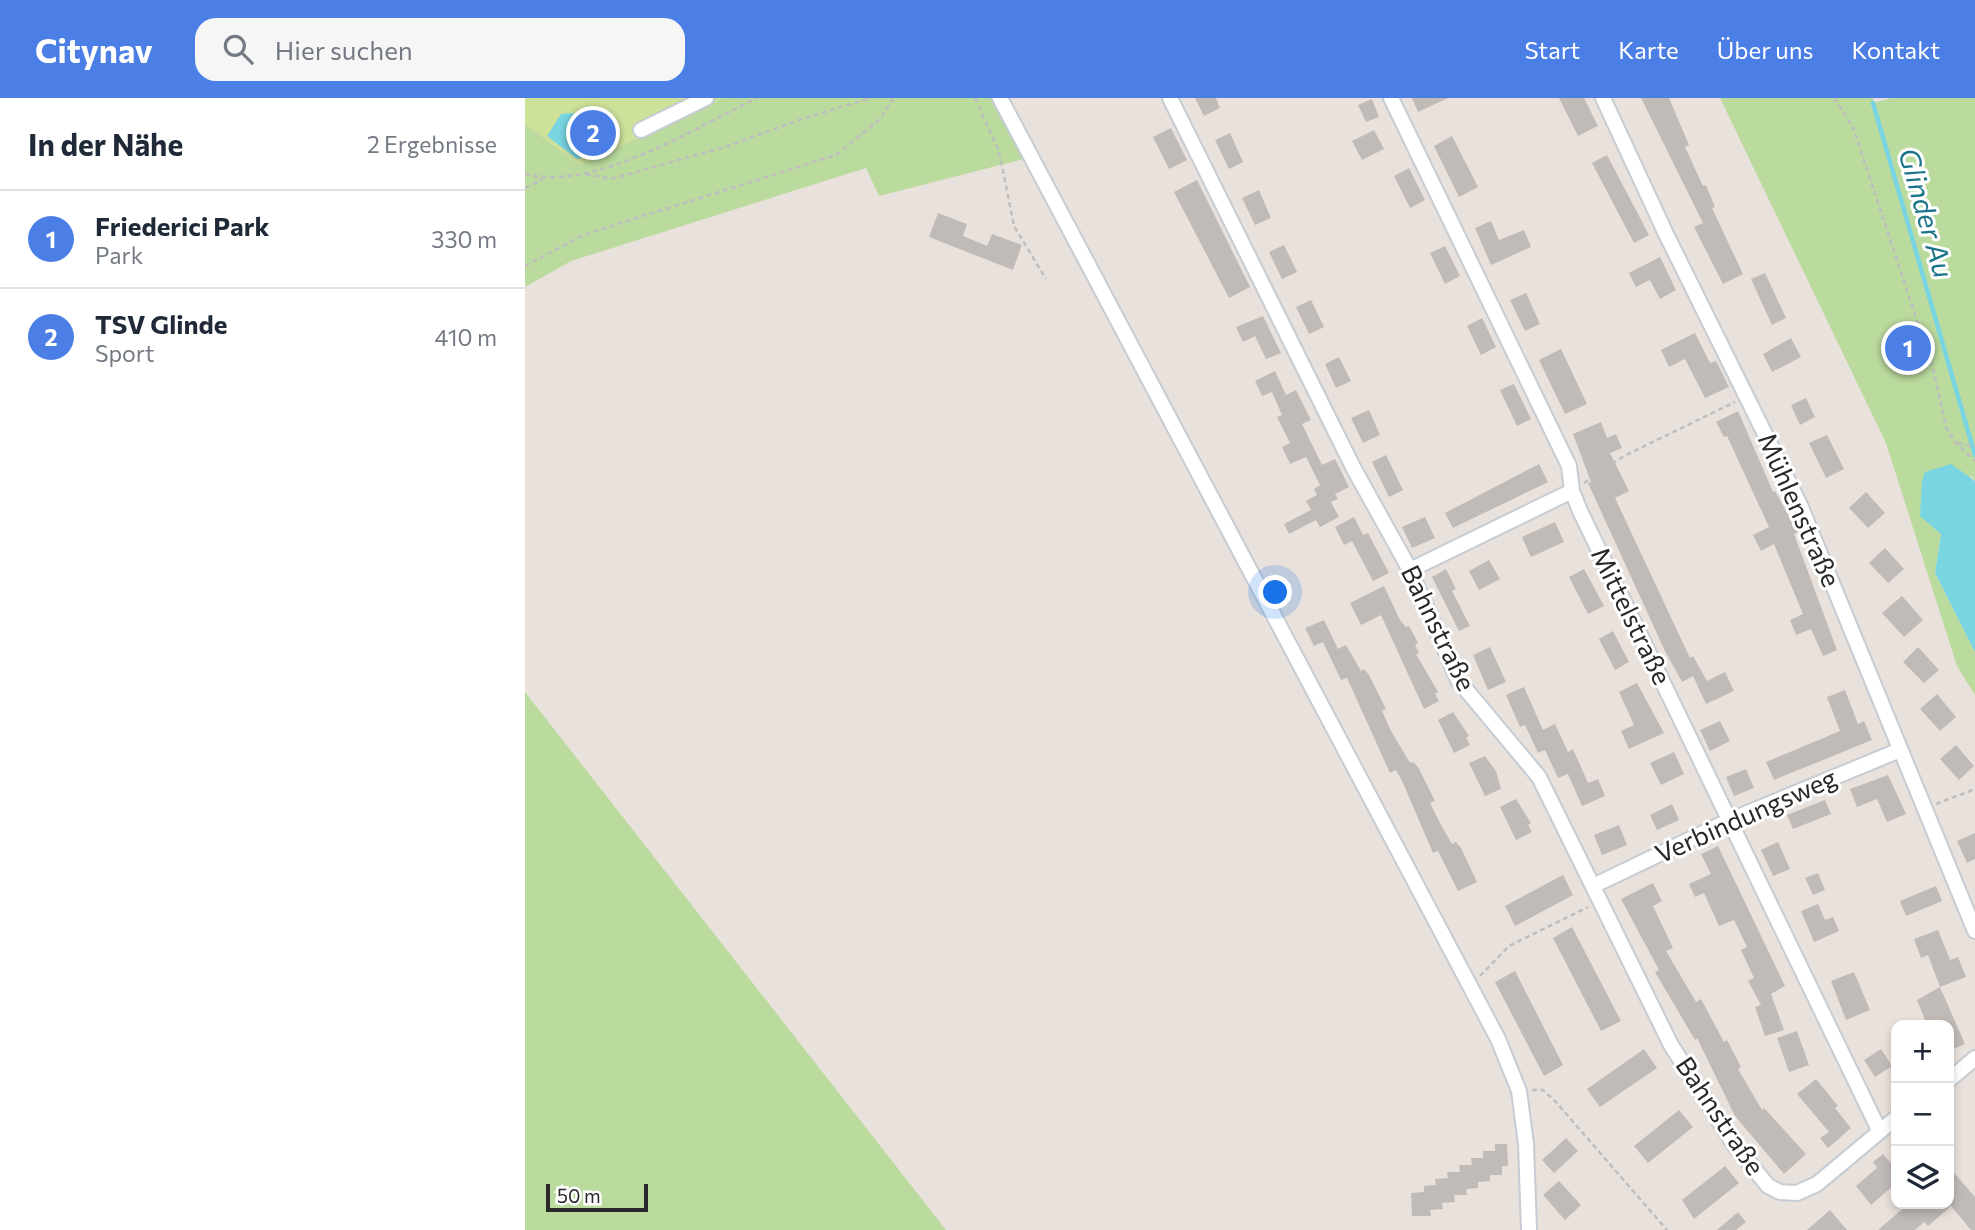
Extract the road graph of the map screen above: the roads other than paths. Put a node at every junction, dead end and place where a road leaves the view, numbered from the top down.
1 (706, 98) edge
2 (1000, 98) edge
3 (1170, 98) edge
4 (1391, 98) edge
5 (1603, 98) edge
6 (641, 130) dead end
7 (1572, 491) junction
8 (1410, 570) junction
9 (1900, 750) junction
10 (1728, 821) junction
11 (1593, 886) junction
12 (1975, 931) edge
13 (1975, 1058) edge
14 (1954, 1076) edge
15 (1891, 1122) edge
16 (1879, 1130) junction
17 (1529, 1230) edge

1 - 6 street
2 - 17 street
3 - 8 street, Bahnstraße
4 - 7 street, Mittelstraße
5 - 9 street, Mühlenstraße
7 - 8 street
7 - 10 street, Mittelstraße
8 - 11 street, Bahnstraße
9 - 10 street, Verbindungsweg
9 - 12 street, Mühlenstraße
10 - 11 street, Verbindungsweg
10 - 16 street, Mittelstraße
11 - 16 street, Bahnstraße
13 - 14 street
15 - 16 street

